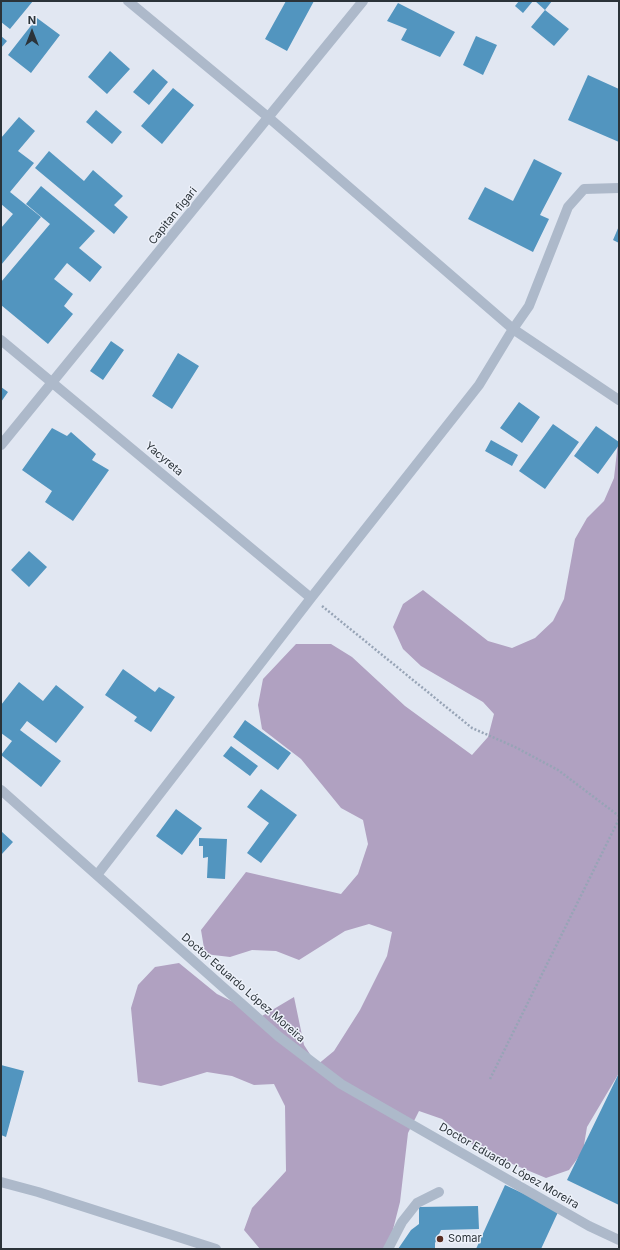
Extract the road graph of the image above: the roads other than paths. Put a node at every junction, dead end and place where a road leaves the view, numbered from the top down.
1 (128, 1) edge
2 (363, 1) edge
3 (268, 117) junction
4 (619, 188) edge
5 (513, 329) junction
6 (1, 340) edge
7 (53, 382) junction
8 (619, 400) edge
9 (1, 445) edge
10 (312, 598) junction
11 (1, 790) edge
12 (97, 874) junction
13 (1, 1182) edge
14 (439, 1192) dead end
15 (619, 1240) edge
16 (216, 1249) edge
17 (388, 1249) edge

1 - 3 street
2 - 3 street, Capitan figari
3 - 5 street
3 - 7 street, Capitan figari
4 - 5 street
5 - 8 street
5 - 10 street
6 - 7 street, Yacyreta
7 - 9 street, Capitan figari
7 - 10 street, Yacyreta
10 - 12 street
11 - 12 street, Doctor Eduardo López Moreira
12 - 15 street, Doctor Eduardo López Moreira
13 - 16 street
14 - 17 street

